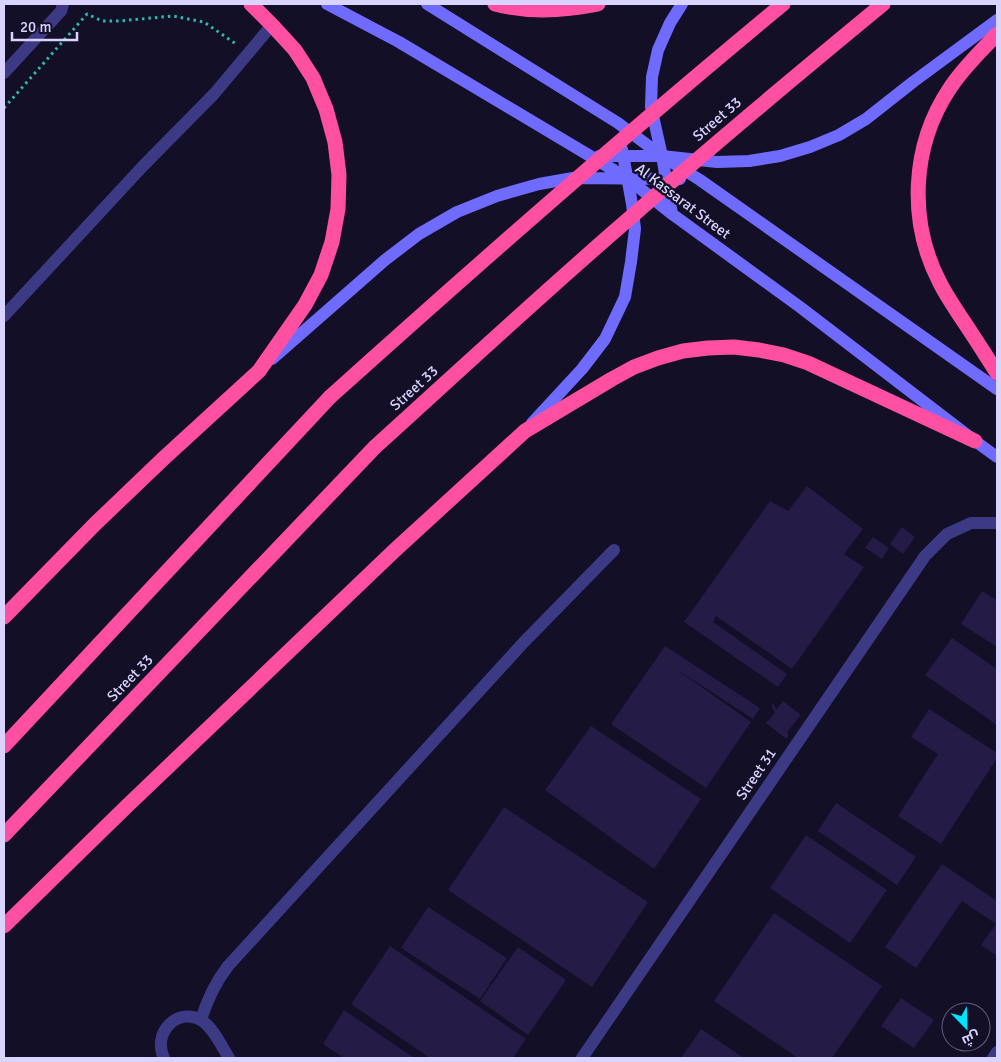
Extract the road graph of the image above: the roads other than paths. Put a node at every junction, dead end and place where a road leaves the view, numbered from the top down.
1 (64, 4) edge
2 (251, 4) edge
3 (327, 4) edge
4 (427, 4) edge
5 (495, 4) edge
6 (598, 4) edge
7 (682, 4) edge
8 (783, 4) edge
9 (882, 4) edge
10 (997, 20) edge
11 (272, 24) junction
12 (997, 34) edge
13 (4, 73) edge
14 (618, 123) junction
15 (589, 156) junction
16 (624, 156) junction
17 (662, 156) junction
18 (627, 178) junction
19 (666, 179) junction
20 (700, 180) junction
21 (672, 214) junction
22 (4, 316) edge
23 (259, 371) junction
24 (997, 373) edge
25 (997, 389) edge
26 (525, 430) junction
27 (975, 441) junction
28 (997, 457) edge
29 (997, 523) edge
30 (614, 550) dead end
31 (4, 617) edge
32 (4, 746) edge
33 (4, 835) edge
34 (4, 926) edge
35 (201, 1020) junction
36 (997, 1052) edge
37 (164, 1058) edge
38 (230, 1058) edge
39 (582, 1058) edge
40 (993, 1058) edge

1 - 13 street
2 - 11 highway
3 - 15 street, Al Kassarat Street
4 - 14 street, Al Kassarat Street
5 - 6 highway
7 - 17 street
8 - 32 highway, bridge
9 - 33 highway, Street 33, bridge
10 - 17 street
11 - 22 street
11 - 23 highway
12 - 24 highway
14 - 16 street
14 - 17 street, Al Kassarat Street
15 - 16 street
15 - 18 street, Al Kassarat Street
16 - 17 street
16 - 18 street
17 - 19 street
17 - 20 street, Al Kassarat Street
18 - 19 street
18 - 21 street, Al Kassarat Street
18 - 23 street
18 - 26 street
19 - 20 street
19 - 21 street
20 - 25 street, Al Kassarat Street
21 - 27 street, Al Kassarat Street
23 - 31 highway
26 - 27 highway
26 - 34 highway
27 - 28 street, Al Kassarat Street
29 - 39 street, Street 31
30 - 35 street
35 - 37 street
35 - 38 street
36 - 40 street

